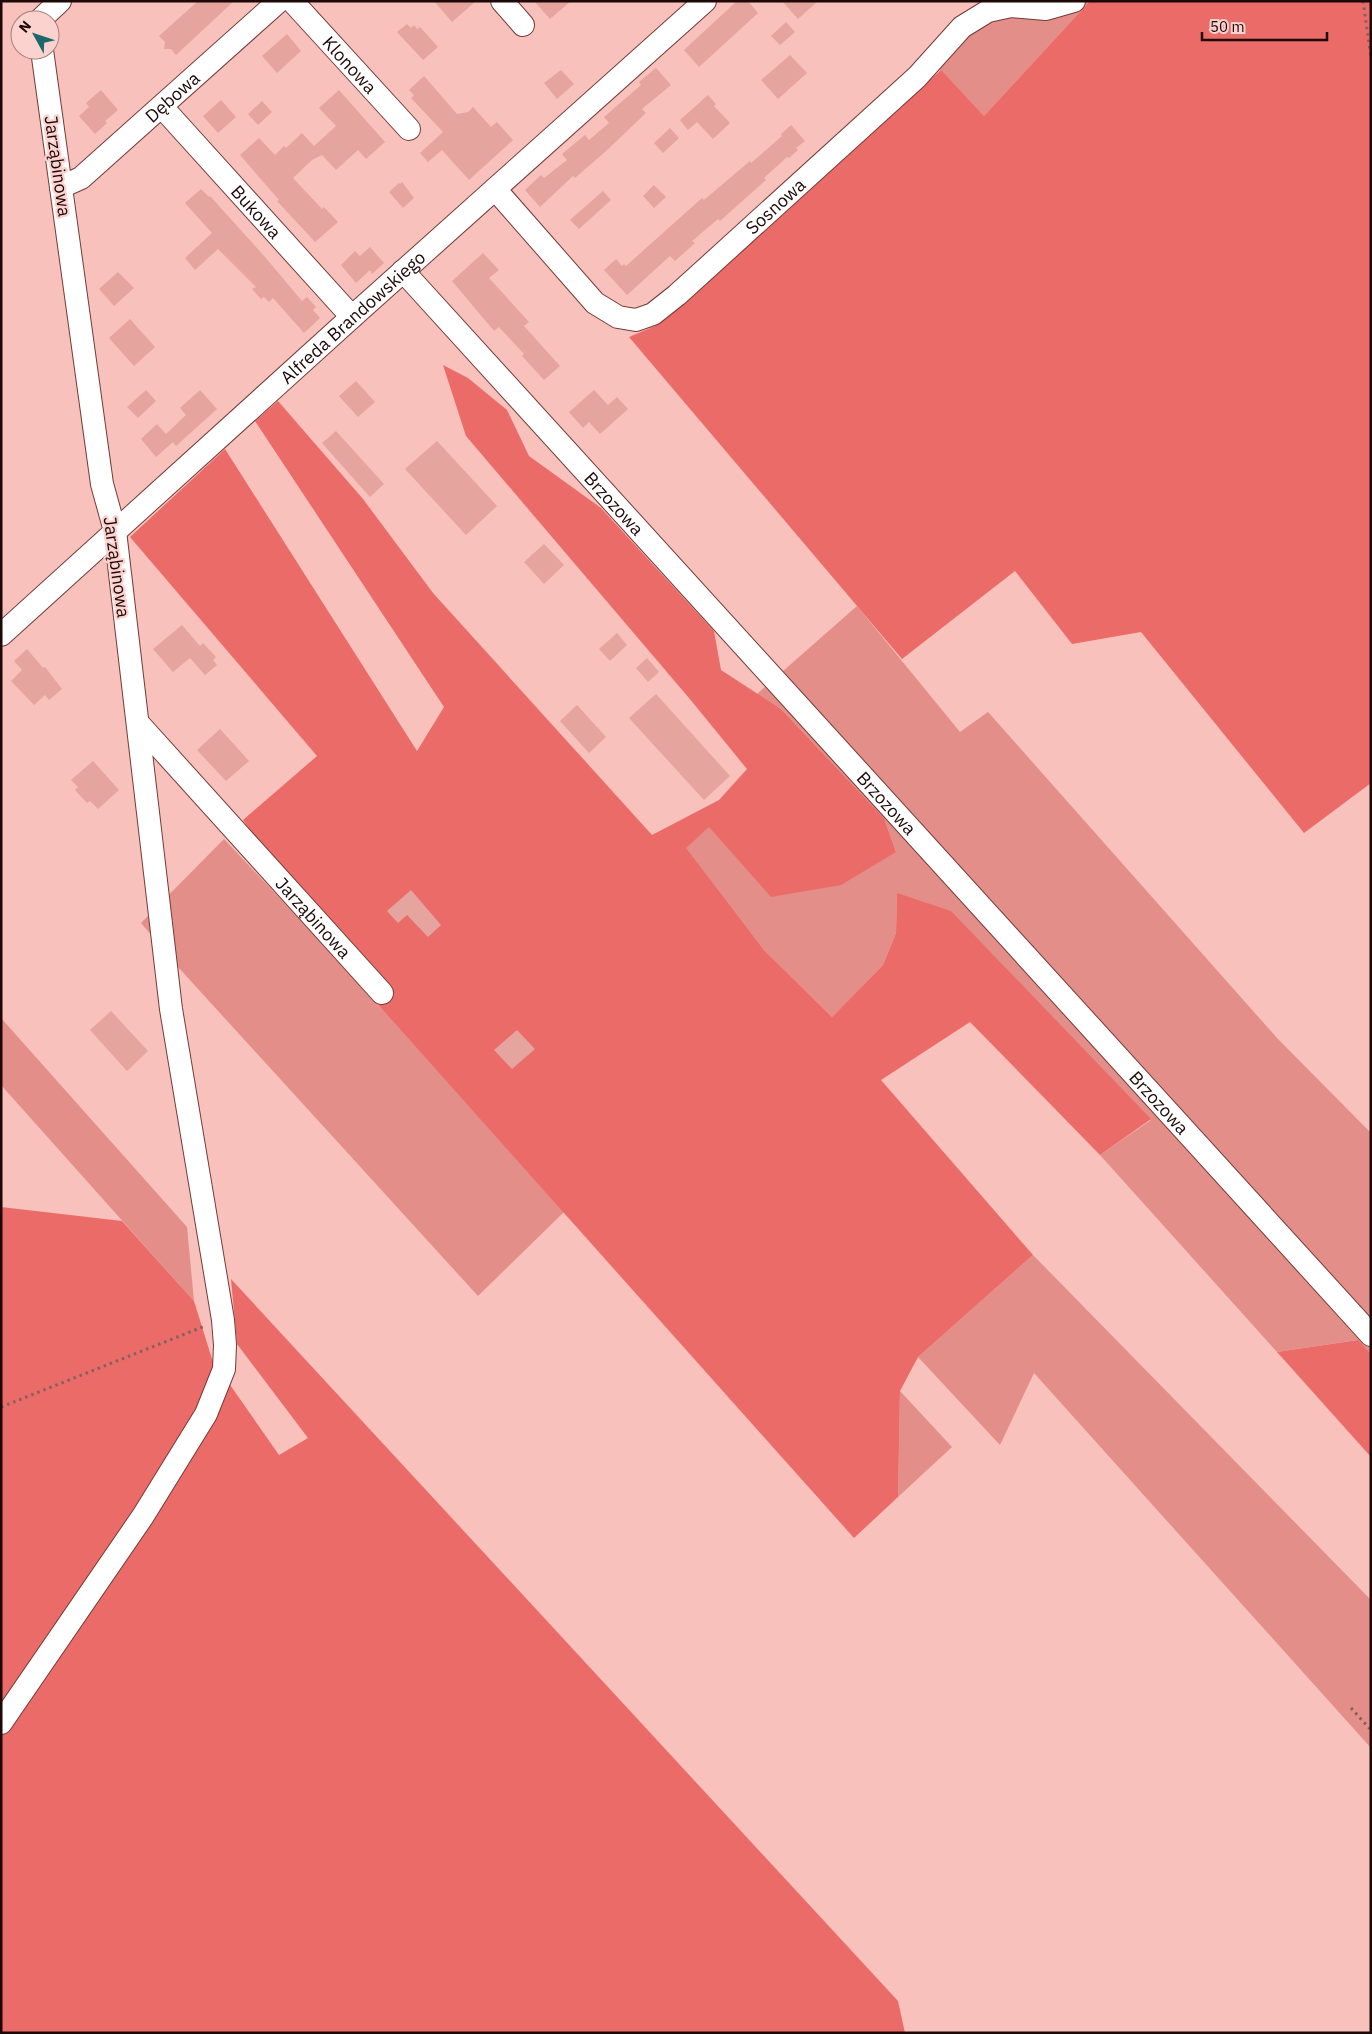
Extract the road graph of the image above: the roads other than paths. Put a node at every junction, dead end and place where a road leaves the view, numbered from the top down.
1 (60, 1) edge
2 (279, 1) edge
3 (292, 1) edge
4 (502, 1) edge
5 (705, 1) edge
6 (1074, 1) edge
7 (50, 10) edge
8 (524, 25) dead end
9 (43, 60) edge
10 (162, 107) junction
11 (409, 129) dead end
12 (61, 187) junction
13 (495, 189) junction
14 (403, 271) junction
15 (352, 317) junction
16 (115, 531) junction
17 (1, 635) edge
18 (138, 723) junction
19 (382, 994) dead end
20 (1371, 1335) edge
21 (1, 1722) edge

1 - 7 street
2 - 10 street, Dębowa
3 - 11 street, Klonowa
4 - 8 street
5 - 13 street, Alfreda Brandowskiego
6 - 13 street, Sosnowa
9 - 12 street, Jarząbinowa
10 - 12 street, Dębowa
10 - 15 street, Bukowa
12 - 16 street, Jarząbinowa
13 - 14 street, Alfreda Brandowskiego
14 - 15 street, Alfreda Brandowskiego
14 - 20 street, Brzozowa
15 - 16 street, Alfreda Brandowskiego
16 - 17 street, Alfreda Brandowskiego
16 - 18 street, Jarząbinowa
18 - 19 street, Jarząbinowa
18 - 21 street

